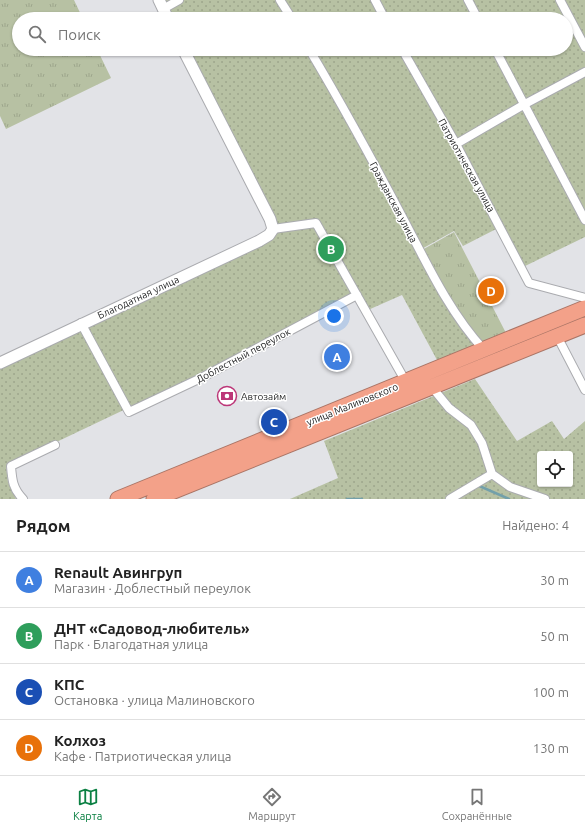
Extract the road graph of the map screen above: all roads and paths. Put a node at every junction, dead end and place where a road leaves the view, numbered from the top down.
1 (178, 0) edge
2 (280, 0) edge
3 (375, 0) edge
4 (468, 0) edge
5 (560, 0) edge
6 (161, 4) edge
7 (288, 12) edge
8 (381, 12) edge
9 (474, 12) edge
10 (566, 12) edge
11 (573, 24) edge
12 (585, 47) edge
13 (187, 56) edge
14 (313, 56) edge
15 (406, 56) edge
16 (499, 56) edge
17 (585, 72) edge
18 (525, 104) junction
19 (456, 144) junction
20 (585, 220) edge
21 (273, 229) junction
22 (357, 295) junction
23 (585, 298) edge
24 (585, 308) edge
25 (81, 323) junction
26 (585, 325) edge
27 (557, 336) junction
28 (484, 350) junction
29 (0, 363) edge
30 (406, 382) junction
31 (431, 386) junction
32 (585, 390) edge
33 (55, 445) dead end
34 (492, 474) junction
35 (23, 499) edge
36 (118, 499) edge
37 (154, 499) edge
38 (450, 499) edge
39 (545, 499) edge

1 - 6 street
2 - 7 street
3 - 8 street
4 - 9 street
5 - 10 street
11 - 12 street
13 - 21 street
14 - 28 street, Гражданская улица
15 - 19 street, Патриотическая улица
16 - 18 street
17 - 18 street
18 - 19 street
18 - 20 street
19 - 23 street, Патриотическая улица
21 - 22 street
21 - 25 street, Благодатная улица
22 - 25 street, Доблестный переулок
22 - 30 street
24 - 28 highway, улица Малиновского
25 - 29 street, Благодатная улица
26 - 27 highway, улица Малиновского
27 - 31 highway, улица Малиновского
27 - 32 street
28 - 30 highway, улица Малиновского
30 - 36 highway, улица Малиновского
31 - 34 street
31 - 37 highway, улица Малиновского
33 - 35 street
34 - 38 street
34 - 39 street

